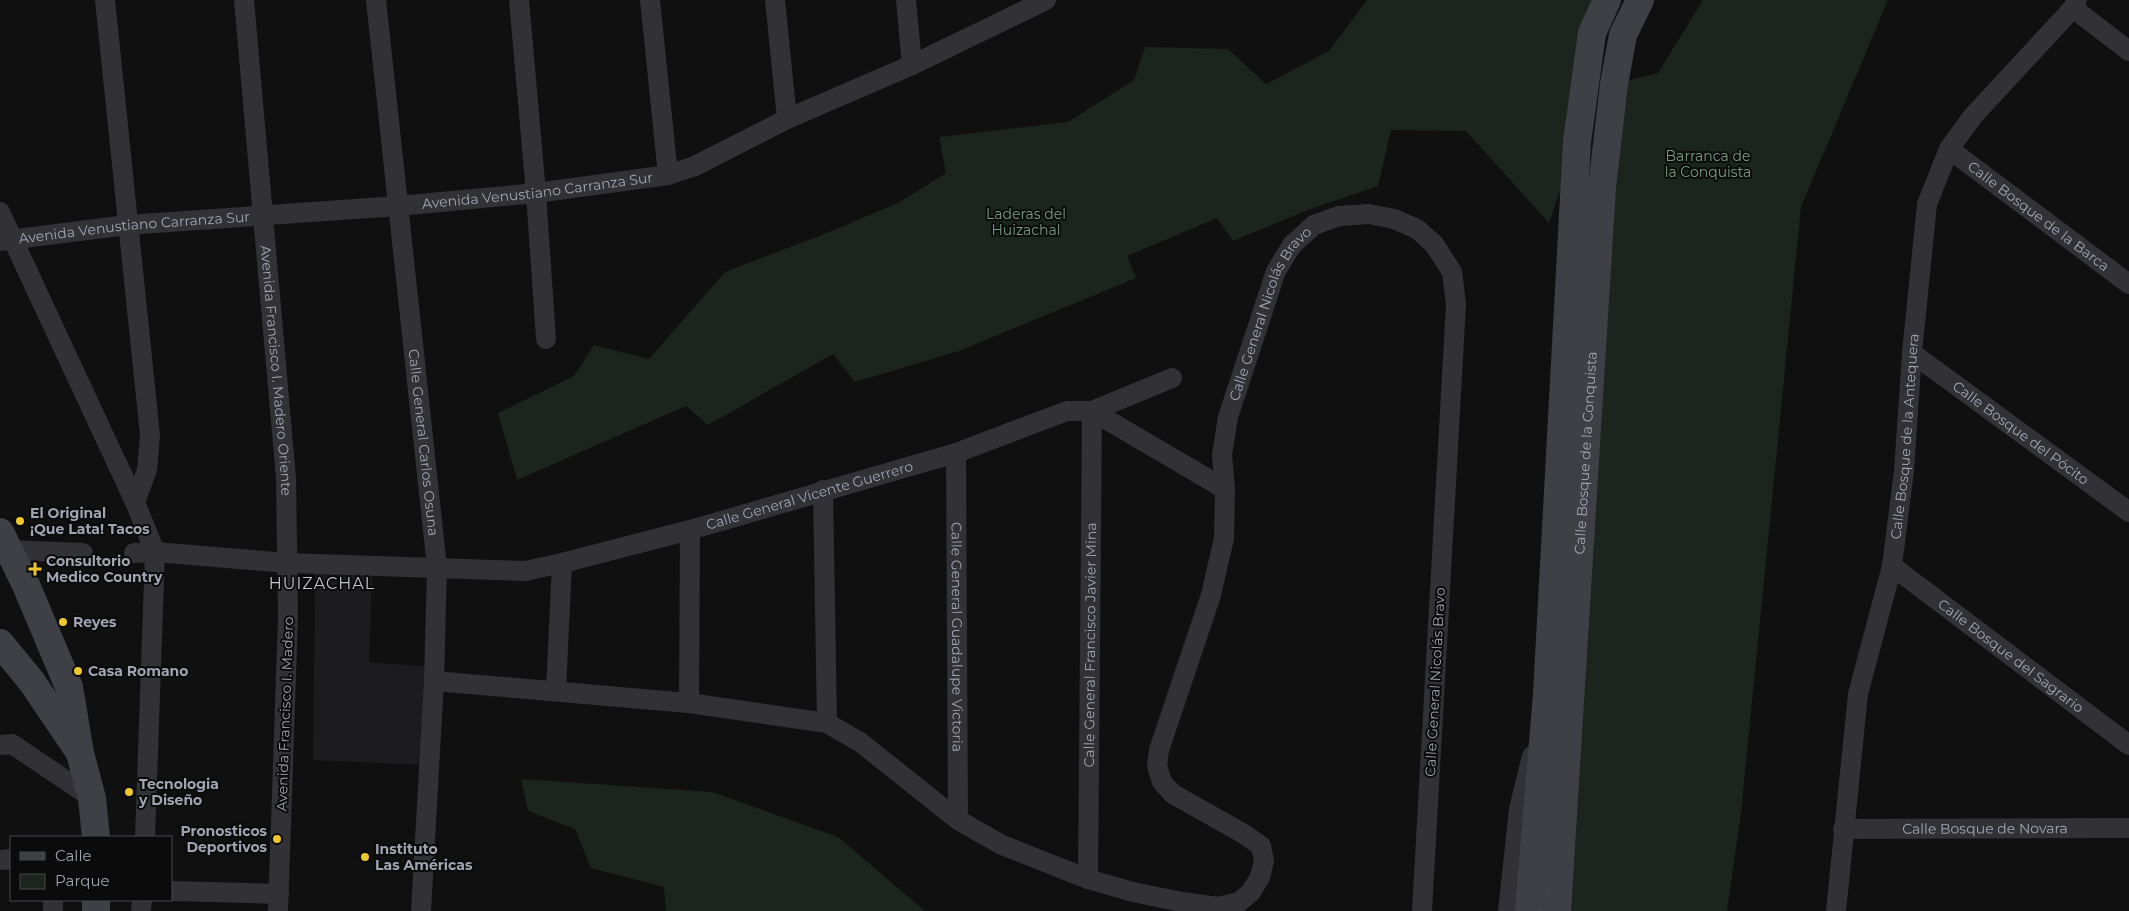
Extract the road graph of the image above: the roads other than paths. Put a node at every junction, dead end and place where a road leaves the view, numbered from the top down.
1 (106, 0) edge
2 (244, 0) edge
3 (376, 0) edge
4 (519, 0) edge
5 (650, 0) edge
6 (775, 0) edge
7 (906, 0) edge
8 (1607, 0) edge
9 (1640, 0) edge
10 (1040, 1) edge
11 (2075, 4) edge
12 (2129, 51) edge
13 (912, 64) junction
14 (787, 119) junction
15 (1949, 149) junction
16 (668, 175) junction
17 (536, 192) junction
18 (398, 206) junction
19 (0, 212) edge
20 (264, 216) junction
21 (127, 225) junction
22 (6, 240) edge
23 (2129, 284) edge
24 (546, 339) dead end
25 (1912, 353) junction
26 (1172, 378) dead end
27 (1092, 411) junction
28 (956, 453) junction
29 (823, 490) junction
30 (1225, 490) junction
31 (135, 502) junction
32 (2129, 512) edge
33 (690, 530) junction
34 (4, 541) edge
35 (155, 552) junction
36 (83, 553) dead end
37 (134, 553) dead end
38 (288, 563) junction
39 (562, 563) junction
40 (1892, 566) junction
41 (437, 567) junction
42 (0, 643) edge
43 (434, 681) junction
44 (556, 690) junction
45 (1547, 694) junction
46 (689, 703) junction
47 (826, 723) junction
48 (0, 745) edge
49 (2129, 745) edge
50 (80, 753) junction
51 (92, 798) junction
52 (958, 820) junction
53 (2129, 828) edge
54 (1843, 829) junction
55 (96, 836) edge
56 (145, 836) edge
57 (1088, 879) junction
58 (172, 890) edge
59 (279, 903) edge
60 (421, 911) edge
61 (1422, 911) edge
62 (1508, 911) edge
63 (1529, 911) edge
64 (1557, 911) edge
65 (1836, 911) edge

1 - 21 street
2 - 20 street, Avenida Francisco I. Madero Oriente
3 - 18 street, Calle General Carlos Osuna
4 - 17 street
5 - 16 street
6 - 14 street
7 - 13 street
8 - 45 main road, Calle Bosque de la Conquista
9 - 64 main road, Calle Bosque de la Conquista
10 - 13 street, Avenida Venustiano Carranza Sur
11 - 12 street
11 - 15 street, Calle Bosque de la Antequera
13 - 14 street, Avenida Venustiano Carranza Sur
14 - 16 street, Avenida Venustiano Carranza Sur
15 - 23 street, Calle Bosque de la Barca
15 - 25 street, Calle Bosque de la Antequera
16 - 17 street, Avenida Venustiano Carranza Sur
17 - 18 street, Avenida Venustiano Carranza Sur
17 - 24 street
18 - 20 street, Avenida Venustiano Carranza Sur
18 - 41 street, Calle General Carlos Osuna
19 - 22 street
20 - 21 street, Avenida Venustiano Carranza Sur
20 - 38 street, Avenida Francisco I. Madero Oriente
21 - 22 street, Avenida Venustiano Carranza Sur
21 - 31 street
22 - 31 street
25 - 32 street, Calle Bosque del Pócito
25 - 40 street, Calle Bosque de la Antequera
26 - 27 street, Calle General Vicente Guerrero
27 - 28 street, Calle General Vicente Guerrero
27 - 30 street
27 - 57 street, Calle General Francisco Javier Mina
28 - 29 street, Calle General Vicente Guerrero
28 - 52 street, Calle General Guadalupe Victoria
29 - 33 street, Calle General Vicente Guerrero
29 - 47 street
30 - 57 street, Calle General Nicolás Bravo
30 - 61 street, Calle General Nicolás Bravo
31 - 35 street
33 - 39 street, Calle General Vicente Guerrero
33 - 46 street
34 - 36 street
34 - 50 main road
35 - 37 street, Calle General Vicente Guerrero
35 - 38 street, Calle General Vicente Guerrero
35 - 56 street
38 - 41 street, Calle General Vicente Guerrero
38 - 59 street, Avenida Francisco I. Madero
39 - 41 street, Calle General Vicente Guerrero
39 - 44 street
40 - 49 street, Calle Bosque del Sagrario
40 - 54 street, Calle Bosque de la Antequera
41 - 43 street, Calle General Carlos Osuna
42 - 50 main road
43 - 44 street
43 - 60 street, Calle General Carlos Osuna
44 - 46 street
45 - 62 street
45 - 63 main road, Calle Bosque de la Conquista
46 - 47 street
47 - 52 street
48 - 51 street
50 - 51 main road
51 - 55 main road
52 - 57 street
53 - 54 street, Calle Bosque de Novara
54 - 65 street, Calle Bosque de la Antequera
58 - 59 street

